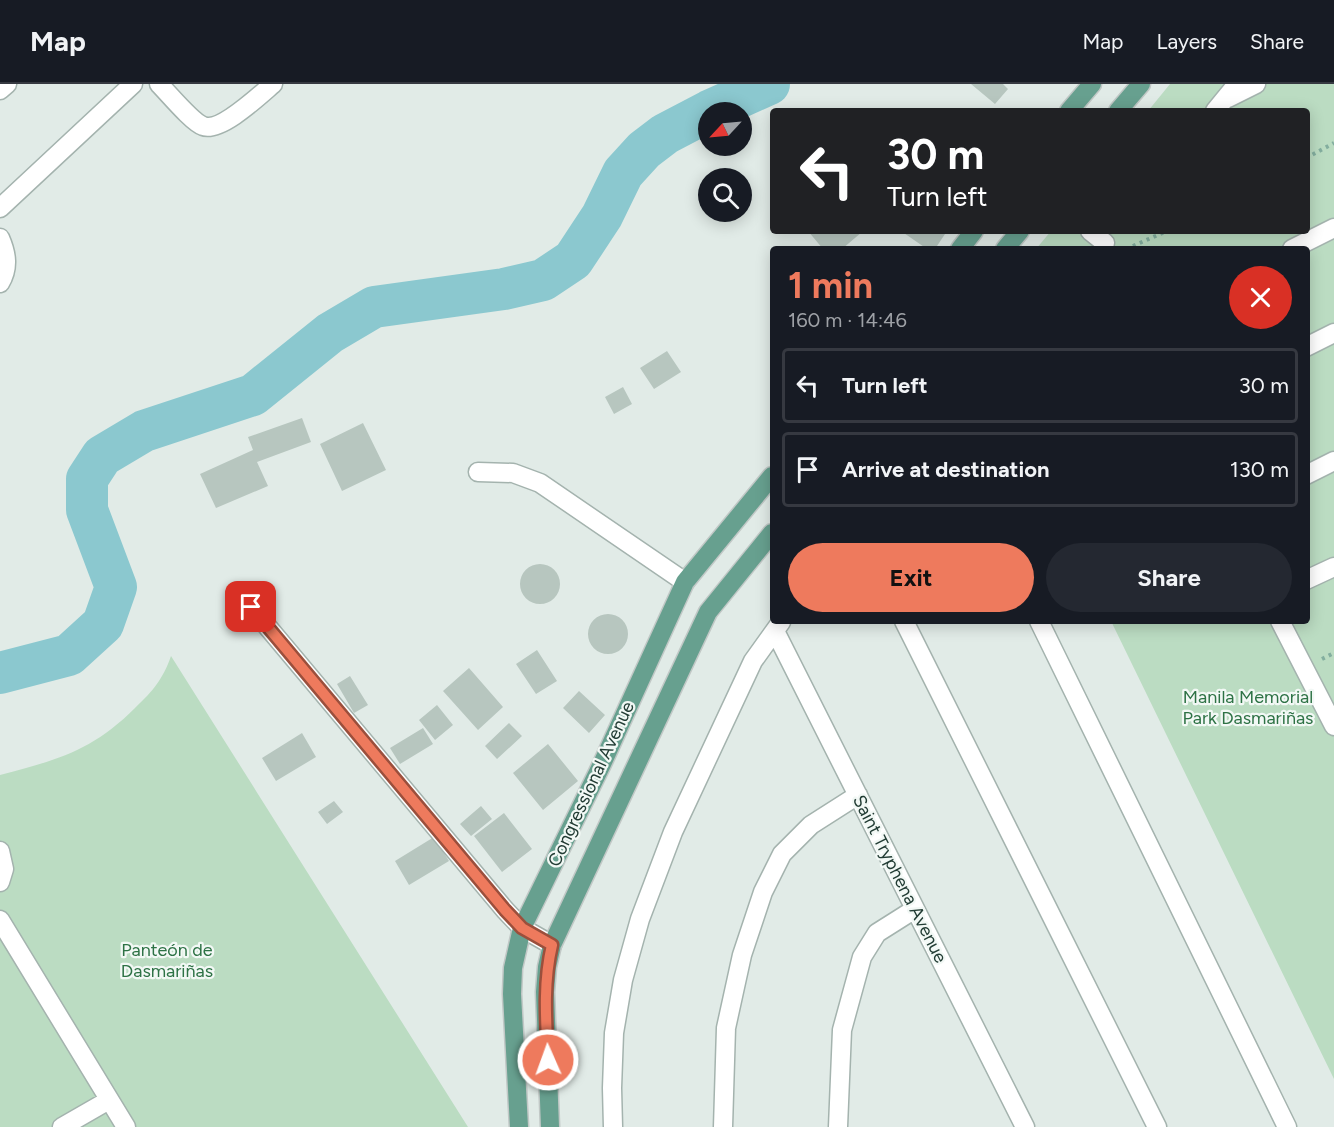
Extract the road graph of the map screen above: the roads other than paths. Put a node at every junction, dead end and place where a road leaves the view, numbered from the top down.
1 (6, 84) edge
2 (133, 84) edge
3 (159, 84) edge
4 (273, 84) edge
5 (1092, 84) edge
6 (1140, 84) edge
7 (1256, 84) edge
8 (0, 90) edge
9 (1226, 98) edge
10 (1072, 108) edge
11 (1120, 108) edge
12 (0, 208) edge
13 (1334, 228) edge
14 (972, 234) edge
15 (1018, 234) edge
16 (0, 238) edge
17 (962, 246) edge
18 (1008, 246) edge
19 (1298, 246) edge
20 (0, 283) edge
21 (1334, 333) edge
22 (1310, 345) edge
23 (1334, 461) edge
24 (477, 472) dead end
25 (1310, 473) edge
26 (770, 478) edge
27 (770, 535) edge
28 (1334, 567) edge
29 (1310, 578) edge
30 (685, 582) junction
31 (251, 607) dead end
32 (906, 624) edge
33 (1040, 624) edge
34 (1282, 624) edge
35 (778, 626) edge
36 (1334, 726) edge
37 (858, 795) junction
38 (0, 851) edge
39 (0, 882) edge
40 (915, 909) junction
41 (0, 920) edge
42 (522, 928) junction
43 (552, 945) junction
44 (109, 1100) junction
45 (62, 1127) edge
46 (126, 1127) edge
47 (519, 1127) edge
48 (550, 1127) edge
49 (613, 1127) edge
50 (723, 1127) edge
51 (838, 1127) edge
52 (1025, 1127) edge
53 (1157, 1127) edge
54 (1287, 1127) edge

1 - 8 street
2 - 12 street
3 - 4 street
5 - 10 main road
6 - 11 main road
7 - 9 street
13 - 19 street
14 - 17 main road
15 - 18 main road
16 - 20 street
21 - 22 street
23 - 25 street
24 - 30 street
26 - 30 main road, Congressional Avenue
27 - 43 main road, Congressional Avenue
28 - 29 street
30 - 42 main road, Congressional Avenue
31 - 42 street
32 - 53 street
33 - 54 street
34 - 36 street
35 - 37 street, Saint Tryphena Avenue
35 - 49 street
37 - 40 street, Saint Tryphena Avenue
37 - 50 street
38 - 39 street
40 - 51 street
40 - 52 street, Saint Tryphena Avenue
41 - 44 street
42 - 43 street
42 - 47 main road, Congressional Avenue
43 - 48 main road, Congressional Avenue
44 - 45 street
44 - 46 street

